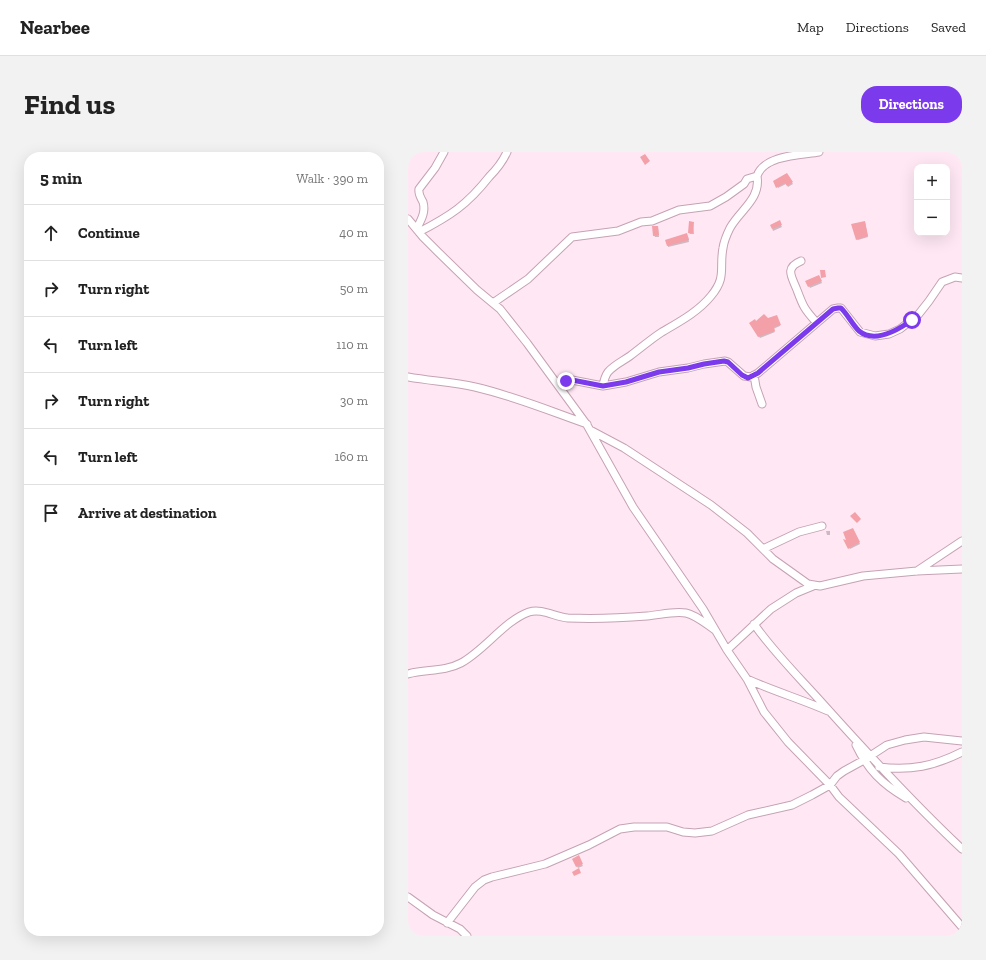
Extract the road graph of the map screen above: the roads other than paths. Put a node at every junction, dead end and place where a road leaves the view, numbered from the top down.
1 (444, 152) edge
2 (507, 152) edge
3 (819, 152) edge
4 (757, 176) junction
5 (408, 218) edge
6 (418, 230) junction
7 (801, 261) dead end
8 (962, 278) edge
9 (493, 303) junction
10 (816, 322) junction
11 (754, 375) junction
12 (408, 376) edge
13 (556, 382) junction
14 (603, 386) junction
15 (762, 404) dead end
16 (589, 428) junction
17 (822, 526) dead end
18 (962, 541) edge
19 (763, 549) junction
20 (962, 569) edge
21 (917, 571) junction
22 (813, 586) junction
23 (754, 624) junction
24 (717, 631) junction
25 (727, 650) junction
26 (408, 674) edge
27 (747, 679) junction
28 (831, 713) junction
29 (962, 741) edge
30 (880, 748) junction
31 (962, 752) edge
32 (867, 758) junction
33 (878, 765) junction
34 (830, 785) junction
35 (914, 803) junction
36 (962, 849) edge
37 (408, 897) edge
38 (447, 923) junction
39 (962, 927) edge
40 (467, 936) edge

1 - 6 street
2 - 6 street
3 - 4 street
4 - 9 street
4 - 14 street
5 - 6 street
6 - 9 street
7 - 10 street
8 - 10 street
9 - 13 street
10 - 11 street
11 - 14 street
11 - 15 street
12 - 16 street
13 - 14 street
13 - 16 street
16 - 19 street
16 - 24 street
17 - 19 street
18 - 21 street
19 - 22 street
20 - 21 street
21 - 22 street
22 - 23 street
23 - 25 street
23 - 28 street
24 - 25 street
24 - 26 street
25 - 27 street
27 - 28 street
27 - 34 street
28 - 32 street
29 - 30 street
30 - 32 street
30 - 33 street
31 - 33 street
32 - 33 street
32 - 34 street
32 - 35 street
33 - 35 street
34 - 38 street
34 - 39 street
35 - 36 street
37 - 38 street
38 - 40 street

